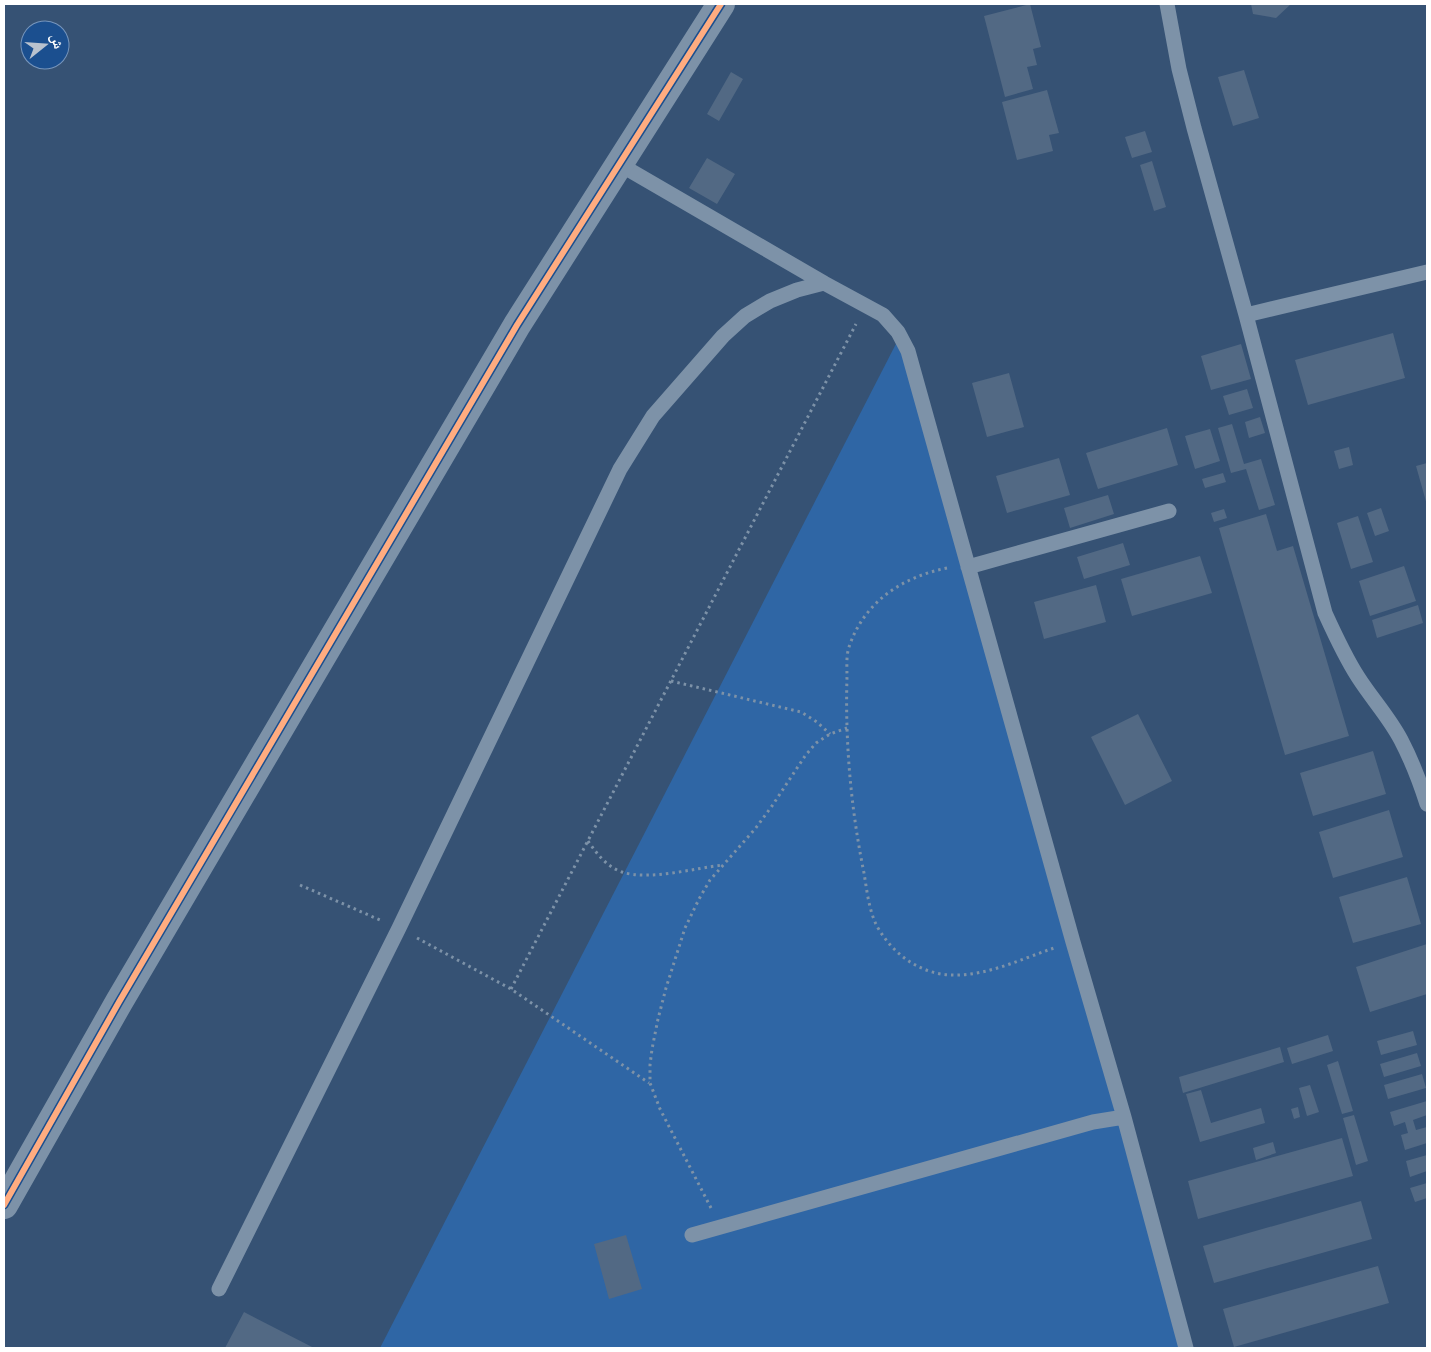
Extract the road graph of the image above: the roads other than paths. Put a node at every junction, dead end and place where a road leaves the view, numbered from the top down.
1 (721, 4) edge
2 (1167, 4) edge
3 (619, 164) junction
4 (1427, 272) edge
5 (824, 283) junction
6 (1246, 315) junction
7 (1169, 511) dead end
8 (968, 567) junction
9 (1427, 804) edge
10 (1124, 1117) junction
11 (4, 1205) edge
12 (692, 1235) dead end
13 (219, 1289) dead end
14 (1186, 1348) edge

1 - 3 street
2 - 6 lane
3 - 5 lane
3 - 11 street
4 - 6 lane
5 - 8 lane
5 - 13 lane
6 - 9 lane
7 - 8 lane
8 - 10 lane
10 - 12 lane
10 - 14 lane

